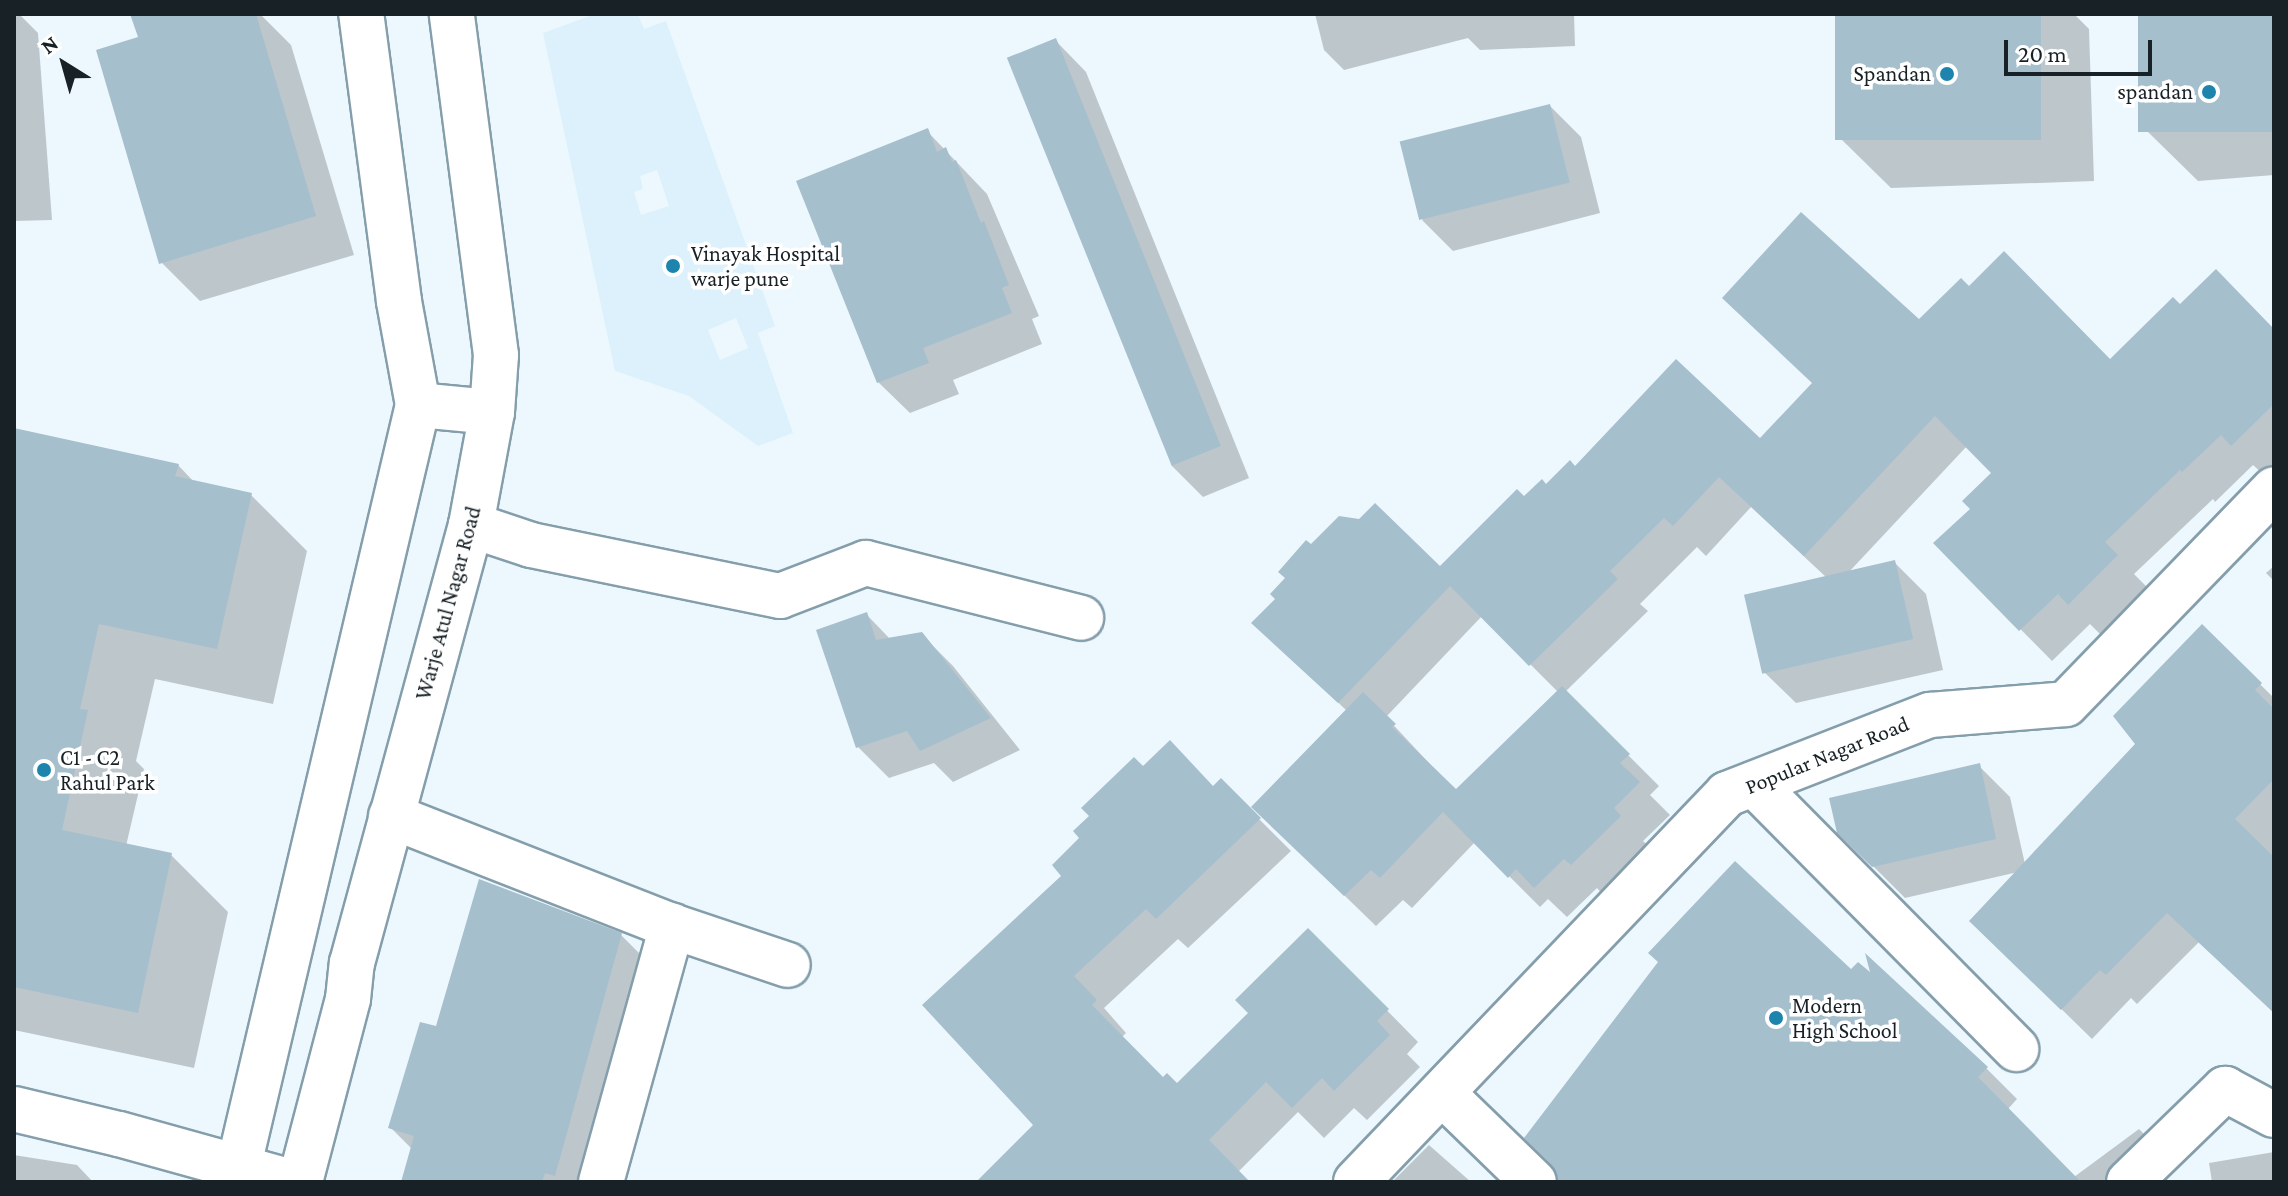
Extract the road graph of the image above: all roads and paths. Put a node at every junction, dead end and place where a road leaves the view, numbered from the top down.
1 (361, 14) edge
2 (452, 14) edge
3 (418, 405) junction
4 (492, 412) junction
5 (2274, 489) edge
6 (471, 525) junction
7 (1081, 618) dead end
8 (1754, 784) junction
9 (391, 816) junction
10 (672, 926) junction
11 (788, 965) dead end
12 (2016, 1049) dead end
13 (1442, 1093) junction
14 (14, 1109) edge
15 (2274, 1115) edge
16 (237, 1174) edge
17 (292, 1182) edge
18 (300, 1182) edge
19 (601, 1182) edge
20 (1356, 1182) edge
21 (1534, 1182) edge
22 (2129, 1182) edge

1 - 3 street
2 - 4 street, Warje Atul Nagar Road
3 - 4 street
3 - 16 street
4 - 6 street, Warje Atul Nagar Road
5 - 8 street, Popular Nagar Road
6 - 7 street
6 - 9 street, Warje Atul Nagar Road
8 - 12 street
8 - 13 street, Popular Nagar Road
9 - 10 street
9 - 18 street, Warje Atul Nagar Road
10 - 11 street
10 - 19 street
13 - 20 street, Popular Nagar Road
13 - 21 street
14 - 16 street
15 - 22 street
16 - 17 street

